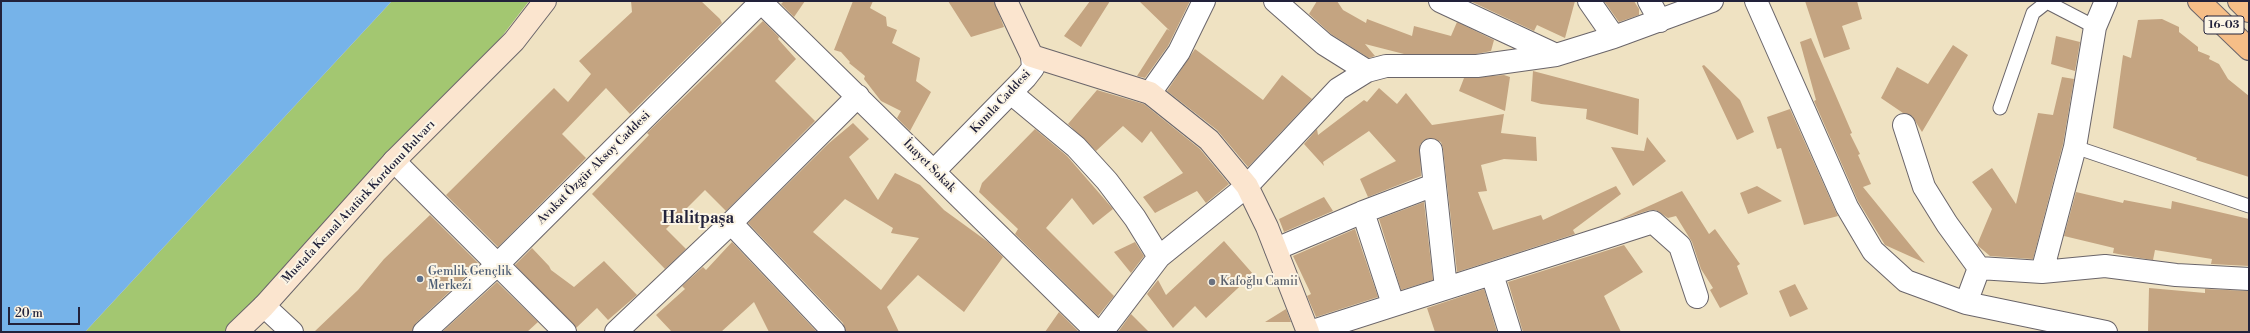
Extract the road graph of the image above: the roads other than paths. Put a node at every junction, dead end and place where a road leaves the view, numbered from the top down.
1 (545, 1) edge
2 (761, 1) edge
3 (1006, 1) edge
4 (1204, 1) edge
5 (1275, 1) edge
6 (1440, 1) edge
7 (1590, 1) edge
8 (1649, 1) edge
9 (1712, 1) edge
10 (1756, 1) edge
11 (2106, 1) edge
12 (2199, 1) edge
13 (2238, 1) edge
14 (2249, 11) edge
15 (1660, 21) junction
16 (2095, 27) junction
17 (1614, 37) junction
18 (2249, 49) edge
19 (1032, 56) junction
20 (1556, 56) junction
21 (1367, 71) junction
22 (1012, 93) junction
23 (1150, 93) junction
24 (858, 96) junction
25 (2000, 108) dead end
26 (1904, 125) dead end
27 (2075, 147) junction
28 (1431, 150) dead end
29 (394, 161) junction
30 (934, 171) junction
31 (1434, 184) junction
32 (1247, 186) junction
33 (2249, 206) edge
34 (1363, 212) junction
35 (731, 223) junction
36 (1276, 249) junction
37 (1159, 257) junction
38 (498, 264) junction
39 (1978, 268) junction
40 (2042, 272) junction
41 (1492, 274) junction
42 (2249, 279) edge
43 (1446, 288) junction
44 (1697, 297) dead end
45 (1966, 303) junction
46 (1393, 304) junction
47 (264, 306) junction
48 (237, 332) edge
49 (292, 332) edge
50 (424, 332) edge
51 (565, 332) edge
52 (616, 332) edge
53 (834, 332) edge
54 (1097, 332) edge
55 (1102, 332) edge
56 (1309, 332) edge
57 (1510, 332) edge
58 (2106, 332) edge

1 - 29 street, Mustafa Kemal Atatürk Kordonu Bulvarı
2 - 24 street, İnayet Sokak
2 - 38 street, Avukat Özgür Aksoy Caddesi
3 - 19 street, Kumla Caddesi
4 - 23 street
5 - 21 street
6 - 20 street
7 - 17 street
8 - 15 street
9 - 15 street
10 - 45 street
11 - 16 street
12 - 18 main road, 16-03
13 - 14 main road, 16-03
15 - 17 street
16 - 25 lane
16 - 27 street
17 - 20 street
19 - 22 street, Kumla Caddesi
19 - 23 street
20 - 21 street
21 - 32 street
22 - 30 street, Kumla Caddesi
22 - 37 street
23 - 32 street
24 - 30 street, İnayet Sokak
24 - 35 street
26 - 39 street
27 - 33 lane
27 - 40 street
28 - 31 street
29 - 38 street
29 - 47 street, Mustafa Kemal Atatürk Kordonu Bulvarı
30 - 54 street, İnayet Sokak
31 - 34 street
31 - 43 street
32 - 36 street
32 - 37 street
34 - 36 street
34 - 46 street
35 - 52 street
35 - 53 street
36 - 56 street
37 - 55 street
38 - 50 street, Avukat Özgür Aksoy Caddesi
38 - 51 street
39 - 40 street
39 - 45 street
40 - 42 street
41 - 43 street
41 - 44 street
41 - 57 street
43 - 46 street
45 - 58 street
46 - 56 street
47 - 48 street, Mustafa Kemal Atatürk Kordonu Bulvarı
47 - 49 street

